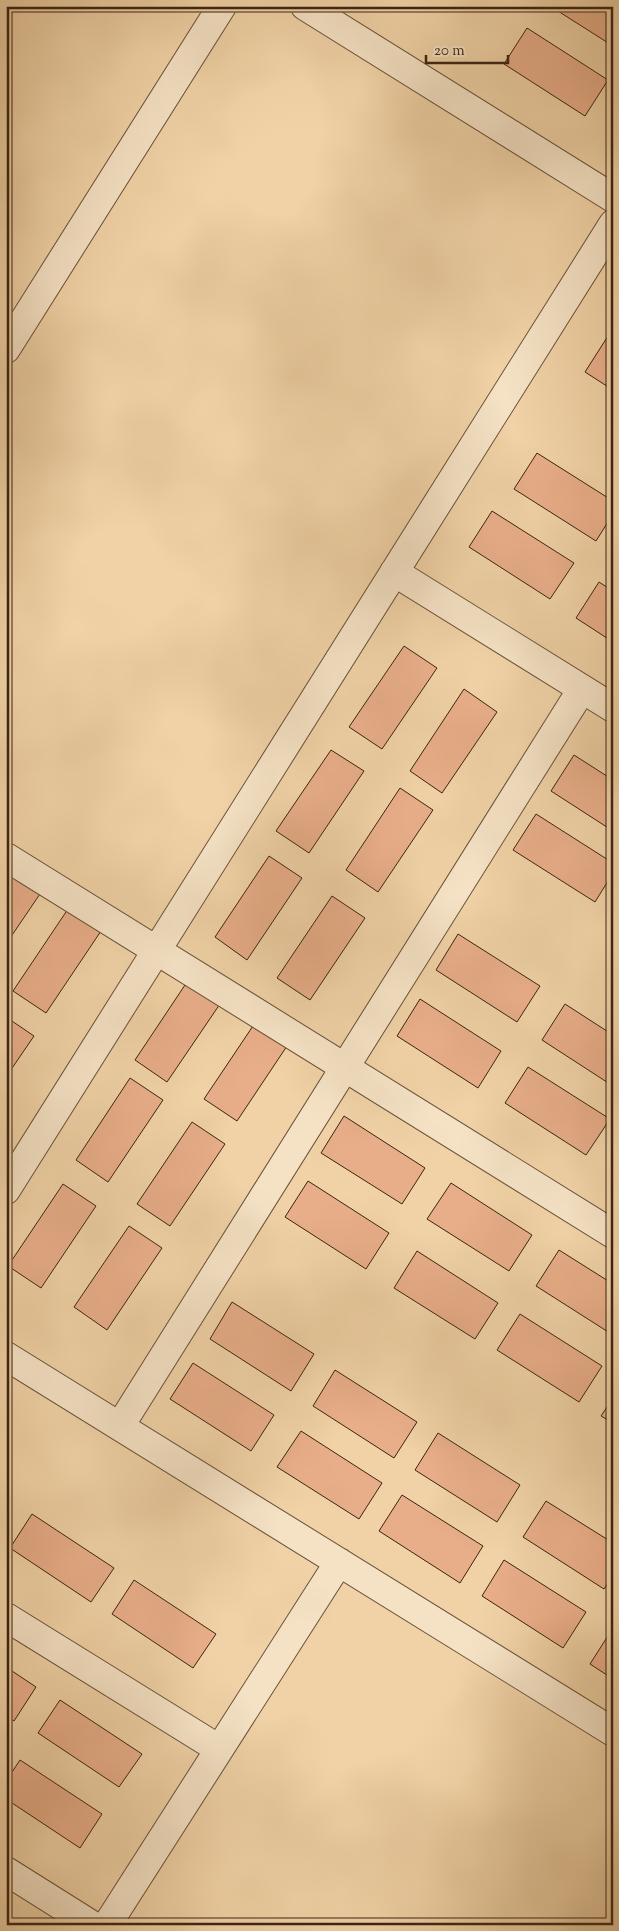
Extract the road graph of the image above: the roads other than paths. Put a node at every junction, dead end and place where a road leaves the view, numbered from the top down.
1 (222, 6) edge
2 (305, 6) edge
3 (613, 198) edge
4 (613, 224) edge
5 (9, 339) edge
6 (394, 572) junction
7 (582, 689) junction
8 (613, 708) edge
9 (6, 857) edge
10 (157, 950) junction
11 (345, 1067) junction
12 (6, 1190) edge
13 (613, 1234) edge
14 (6, 1356) edge
15 (120, 1426) junction
16 (339, 1562) junction
17 (6, 1617) edge
18 (613, 1732) edge
19 (219, 1749) junction
20 (6, 1871) edge
21 (92, 1925) edge
22 (107, 1925) edge

1 - 5 lane
2 - 3 lane
4 - 6 lane
6 - 7 lane
6 - 10 lane
7 - 8 lane
7 - 11 lane
9 - 10 lane
10 - 11 lane
10 - 12 lane
11 - 13 lane
11 - 15 lane
14 - 15 lane
15 - 16 lane
16 - 18 lane
16 - 19 lane
17 - 19 lane
19 - 22 lane
20 - 21 lane

